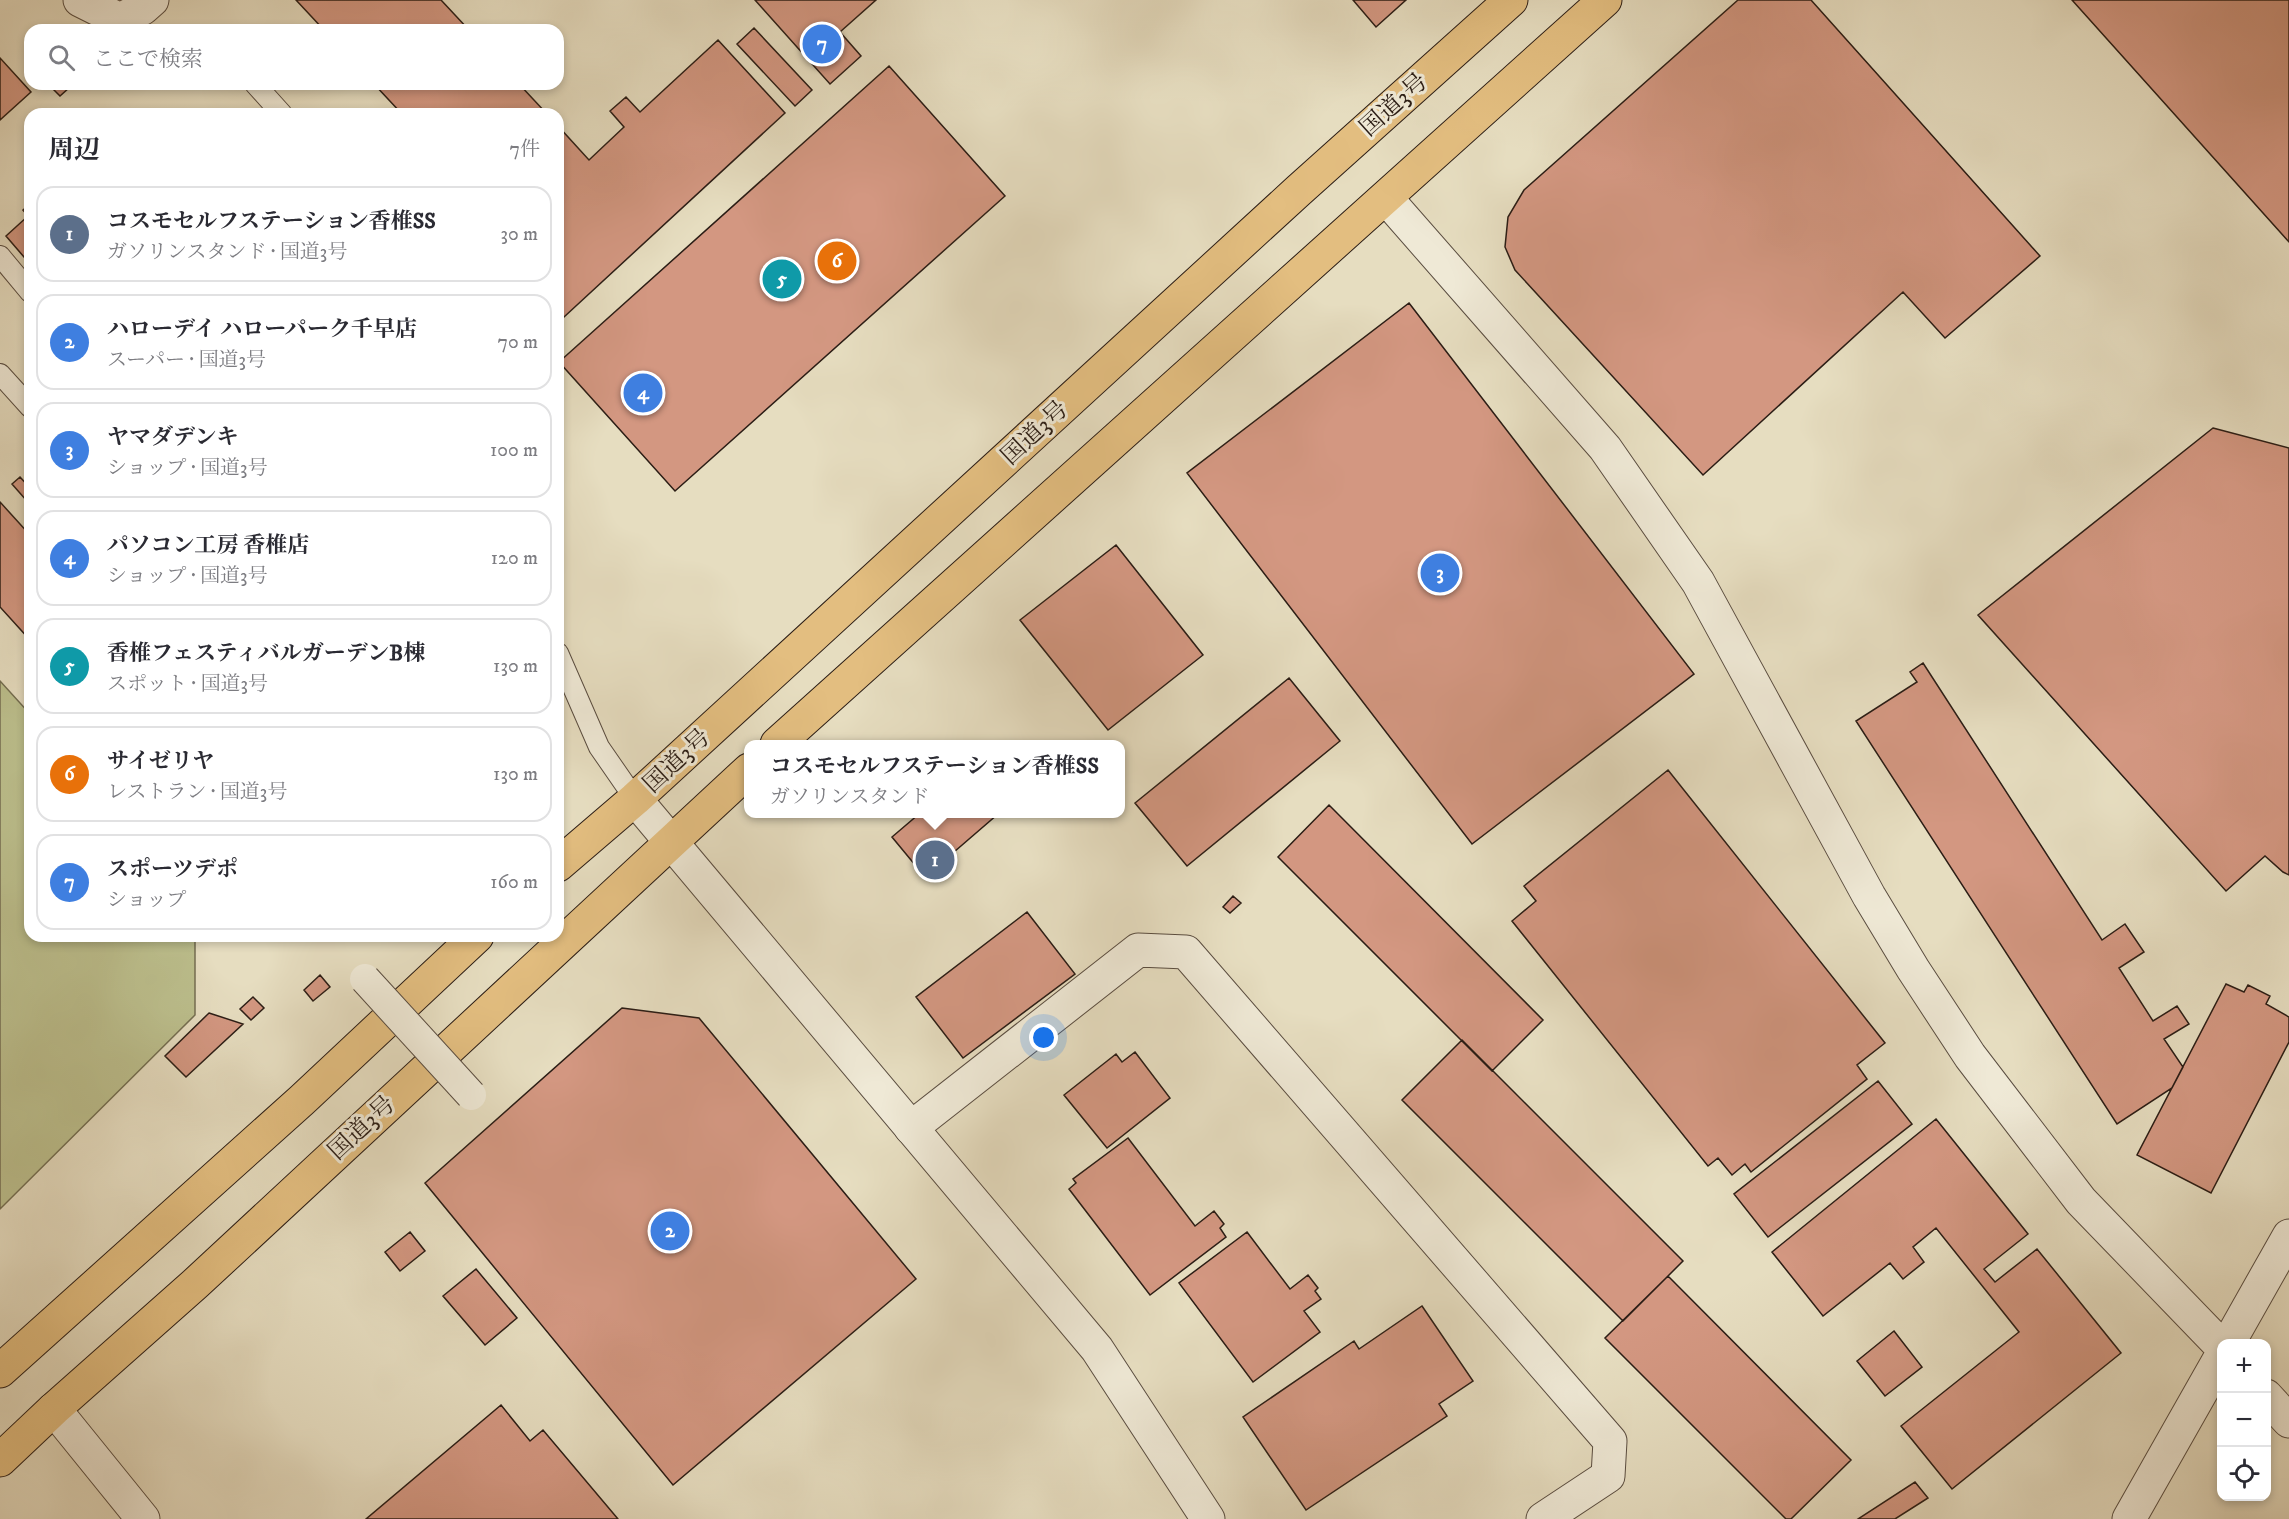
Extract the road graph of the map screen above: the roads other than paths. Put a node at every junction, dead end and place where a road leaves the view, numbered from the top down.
1 (80, 0) edge
2 (152, 0) edge
3 (1511, 0) edge
4 (1605, 0) edge
5 (260, 90) edge
6 (277, 108) edge
7 (1386, 198) junction
8 (0, 256) edge
9 (24, 285) edge
10 (0, 374) edge
11 (24, 400) edge
12 (564, 667) edge
13 (781, 740) edge
14 (744, 775) edge
15 (635, 799) junction
16 (671, 841) junction
17 (564, 860) edge
18 (564, 941) edge
19 (471, 942) edge
20 (562, 942) edge
21 (364, 979) dead end
22 (471, 1095) dead end
23 (911, 1128) junction
24 (2289, 1236) edge
25 (2231, 1339) edge
26 (2217, 1342) edge
27 (2217, 1364) edge
28 (0, 1371) edge
29 (2271, 1401) edge
30 (54, 1409) junction
31 (2289, 1420) edge
32 (0, 1460) edge
33 (143, 1519) edge
34 (1208, 1519) edge
35 (1543, 1519) edge
36 (2129, 1519) edge

1 - 2 street
3 - 15 highway, 国道3号
4 - 7 highway
5 - 6 lane
7 - 13 highway
7 - 26 street
8 - 9 lane
10 - 11 lane
12 - 15 lane
14 - 16 highway, 国道3号
15 - 16 street
15 - 17 highway, 国道3号
16 - 18 highway, 国道3号
16 - 23 street
19 - 28 highway
20 - 30 highway, 国道3号
21 - 22 street, bridge
23 - 34 street
23 - 35 street
24 - 25 street
27 - 36 street
29 - 31 street
30 - 32 highway, 国道3号
30 - 33 street

